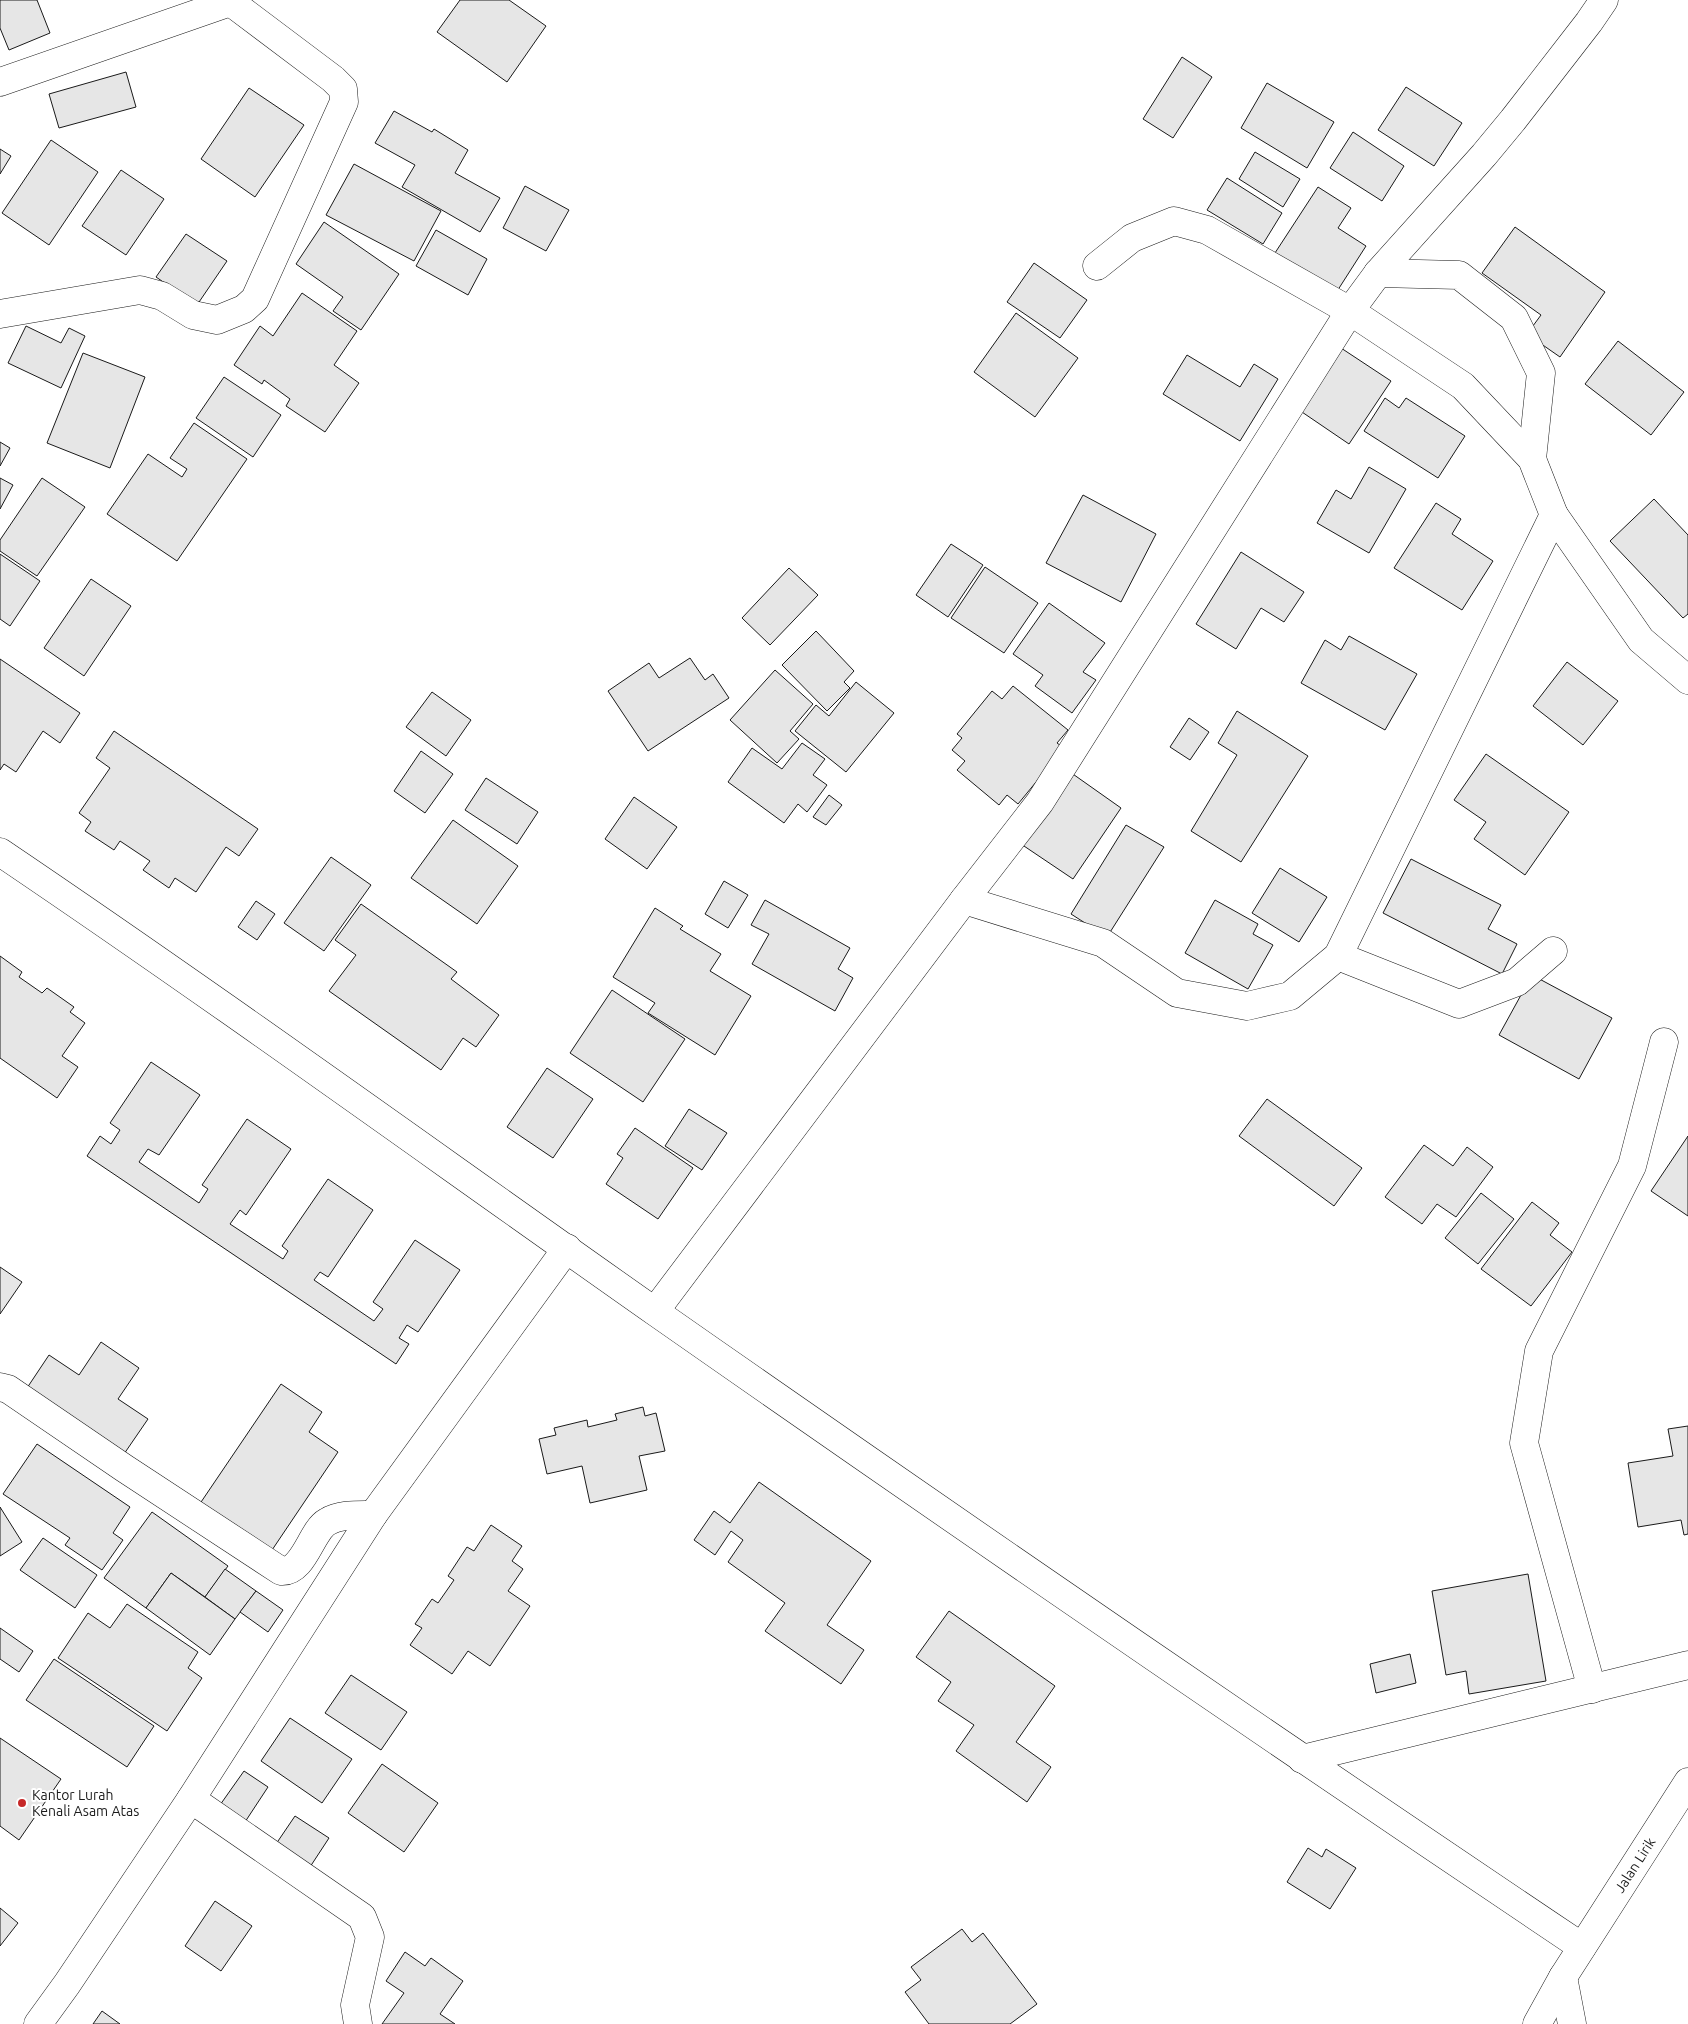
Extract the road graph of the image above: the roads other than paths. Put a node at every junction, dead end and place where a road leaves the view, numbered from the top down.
1 (234, 1) edge
2 (1596, 11) edge
3 (0, 82) edge
4 (1097, 266) dead end
5 (1378, 273) junction
6 (1350, 311) junction
7 (0, 314) edge
8 (1532, 459) junction
9 (1554, 515) junction
10 (1688, 680) edge
11 (0, 852) edge
12 (964, 900) junction
13 (1553, 950) dead end
14 (1338, 956) junction
15 (1664, 1042) dead end
16 (567, 1248) junction
17 (656, 1311) junction
18 (0, 1387) edge
19 (373, 1515) junction
20 (1688, 1665) edge
21 (1592, 1689) junction
22 (1302, 1759) junction
23 (1688, 1782) edge
24 (191, 1799) junction
25 (1582, 1947) junction
26 (1563, 1977) junction
27 (38, 2024) edge
28 (358, 2024) edge
29 (1537, 2024) edge
30 (1572, 2024) edge

1 - 3 street
1 - 7 street
2 - 5 street
4 - 6 street
5 - 6 street
5 - 8 street
6 - 8 street
6 - 12 street
8 - 9 street
9 - 10 street
9 - 14 street
11 - 16 street
12 - 14 street
12 - 17 street
13 - 14 street
15 - 21 street
16 - 17 street
16 - 19 street
17 - 22 street
18 - 19 street
19 - 24 street
20 - 21 street
21 - 22 street
22 - 25 street
23 - 25 street, Jalan Lirik
24 - 27 street
24 - 28 street
25 - 26 street, Jalan Lirik
26 - 29 street, Jalan Lirik
26 - 30 street

